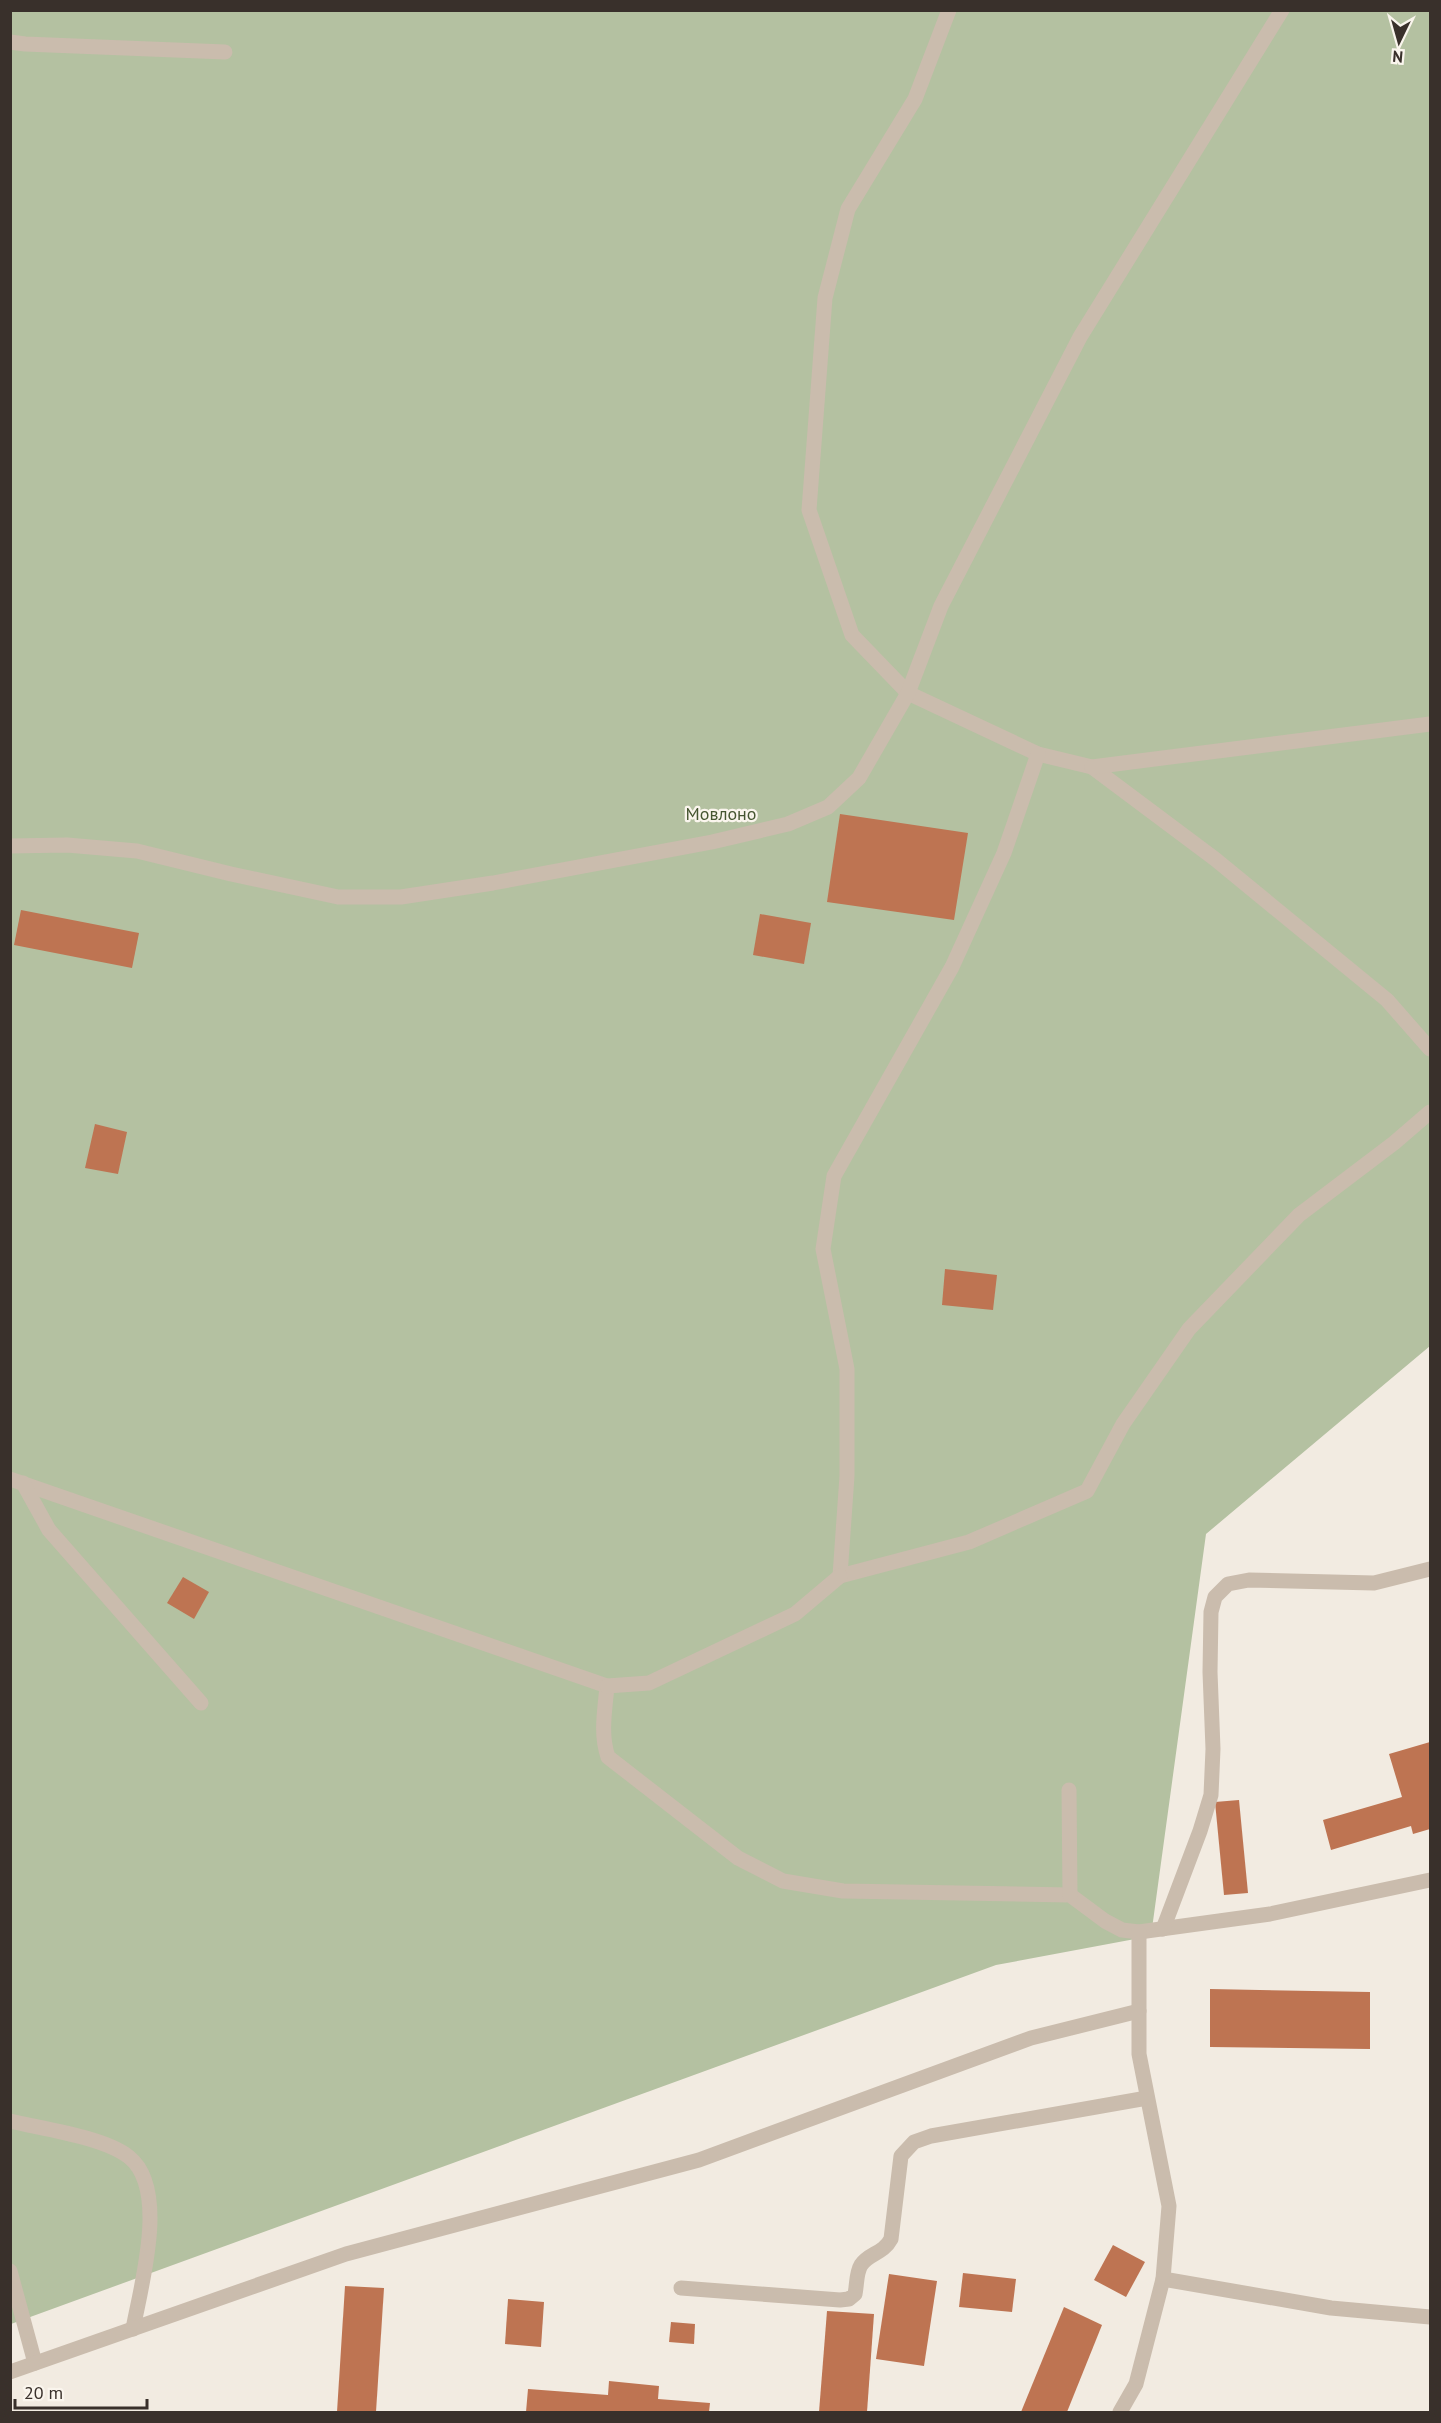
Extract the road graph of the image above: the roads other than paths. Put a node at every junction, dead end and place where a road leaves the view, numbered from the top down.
1 (949, 10) edge
2 (1282, 10) edge
3 (10, 42) edge
4 (225, 52) dead end
5 (908, 693) junction
6 (1431, 724) edge
7 (1038, 754) junction
8 (1092, 767) junction
9 (10, 846) edge
10 (1431, 1049) edge
11 (1431, 1112) edge
12 (17, 1481) edge
13 (1431, 1569) edge
14 (840, 1575) junction
15 (607, 1686) junction
16 (201, 1703) dead end
17 (1069, 1790) dead end
18 (1431, 1880) edge
19 (1070, 1895) junction
20 (1163, 1929) junction
21 (1139, 1932) junction
22 (1139, 2011) junction
23 (1148, 2098) junction
24 (10, 2121) edge
25 (10, 2271) edge
26 (1163, 2279) junction
27 (681, 2288) dead end
28 (1431, 2317) edge
29 (133, 2329) junction
30 (35, 2363) junction
31 (10, 2372) edge
32 (1120, 2412) edge

1 - 5 street
2 - 5 street
3 - 4 street
5 - 7 street
5 - 9 street
6 - 8 street
7 - 8 street
7 - 14 street
8 - 10 street
11 - 14 street
12 - 15 street
12 - 16 street
13 - 20 street
14 - 15 street
15 - 19 street
17 - 19 street
18 - 20 street
19 - 21 street
20 - 21 street
21 - 22 street
22 - 23 street
22 - 29 street
23 - 26 street
23 - 27 street
24 - 29 street
25 - 30 street
26 - 28 street
26 - 32 street
29 - 30 street
30 - 31 street

